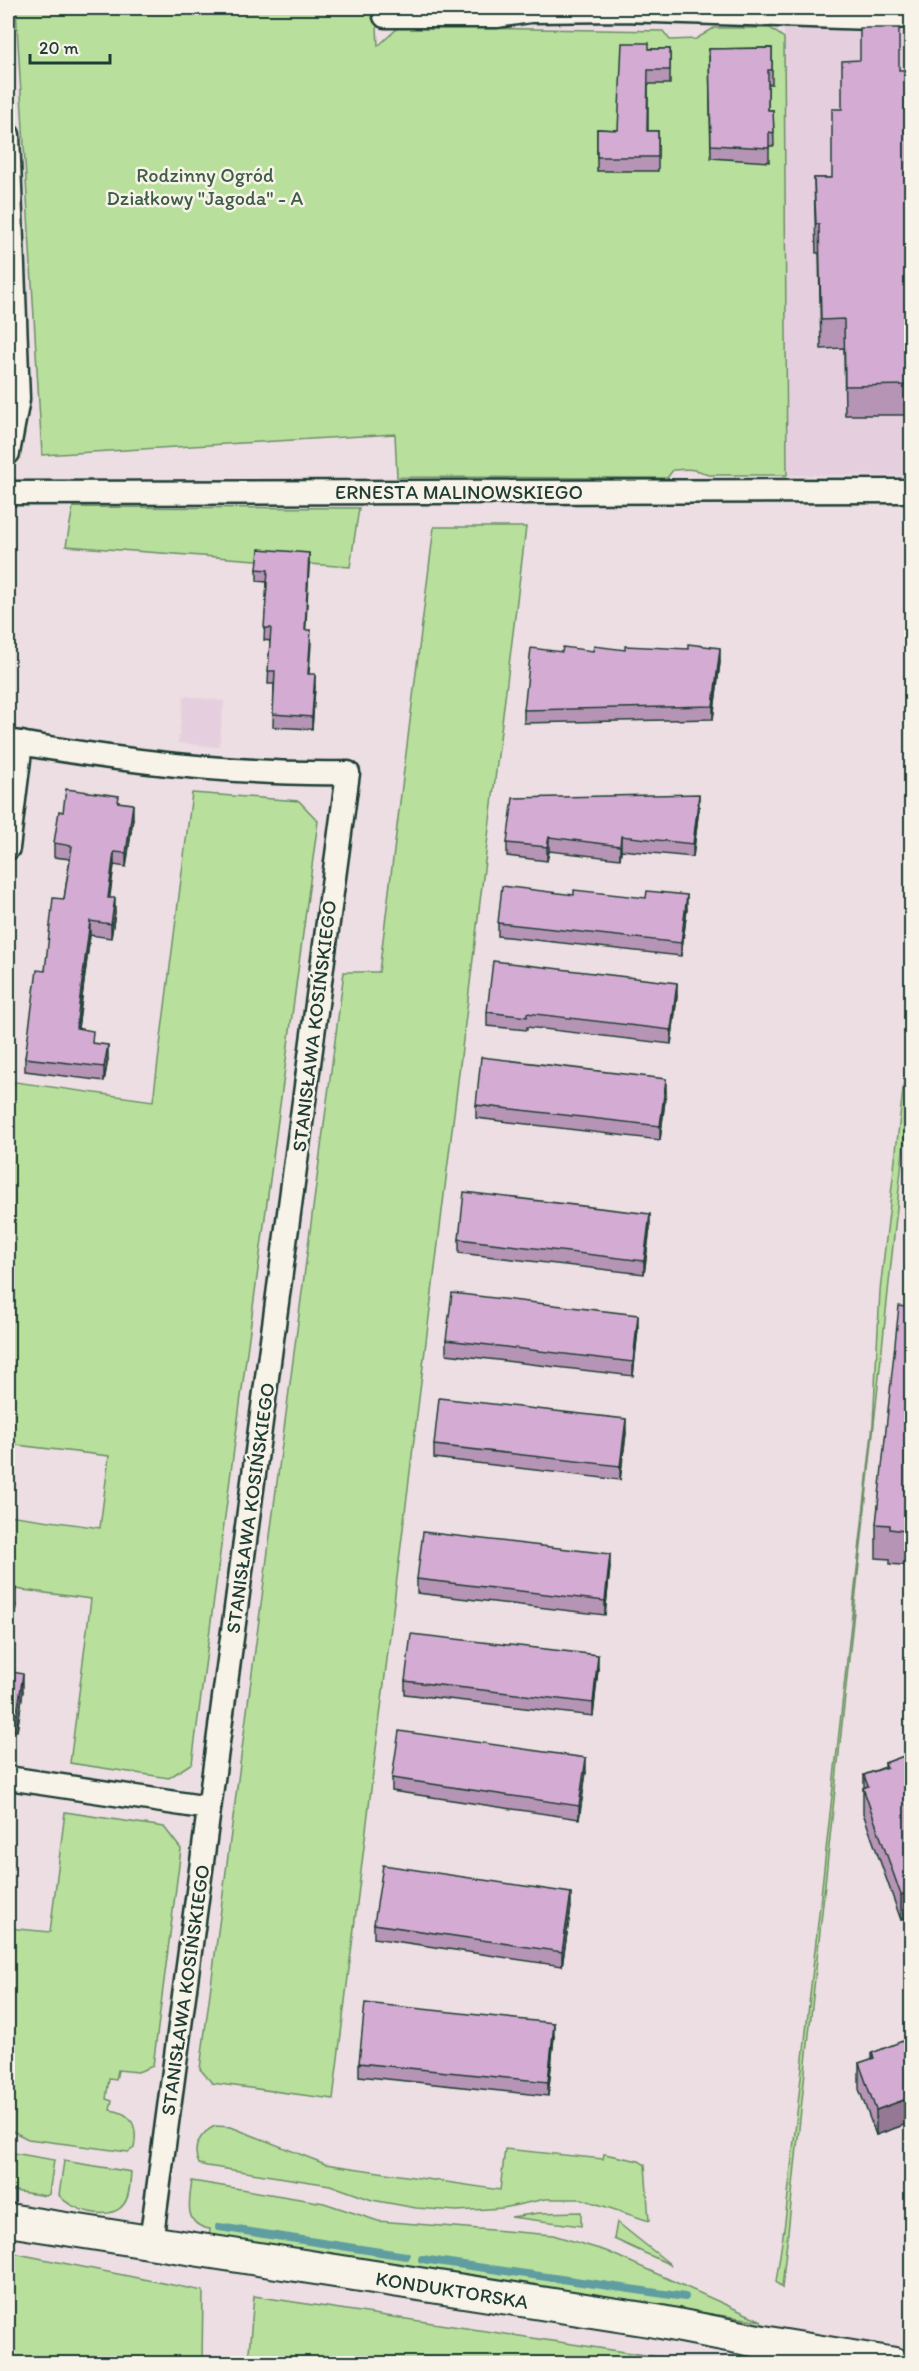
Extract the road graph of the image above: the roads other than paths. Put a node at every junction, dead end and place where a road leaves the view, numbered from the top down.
1 (385, 16) dead end
2 (912, 16) edge
3 (8, 135) edge
4 (8, 453) edge
5 (912, 491) edge
6 (8, 493) edge
7 (14, 742) edge
8 (8, 848) edge
9 (8, 1778) edge
10 (209, 1808) junction
11 (8, 2220) edge
12 (151, 2242) junction
13 (895, 2364) edge

1 - 2 street
3 - 4 street
5 - 6 street, ERNESTA MALINOWSKIEGO
7 - 8 street
7 - 10 street, STANISŁAWA KOSIŃSKIEGO
9 - 10 street
10 - 12 street, STANISŁAWA KOSIŃSKIEGO
11 - 12 street, KONDUKTORSKA
12 - 13 street, KONDUKTORSKA

